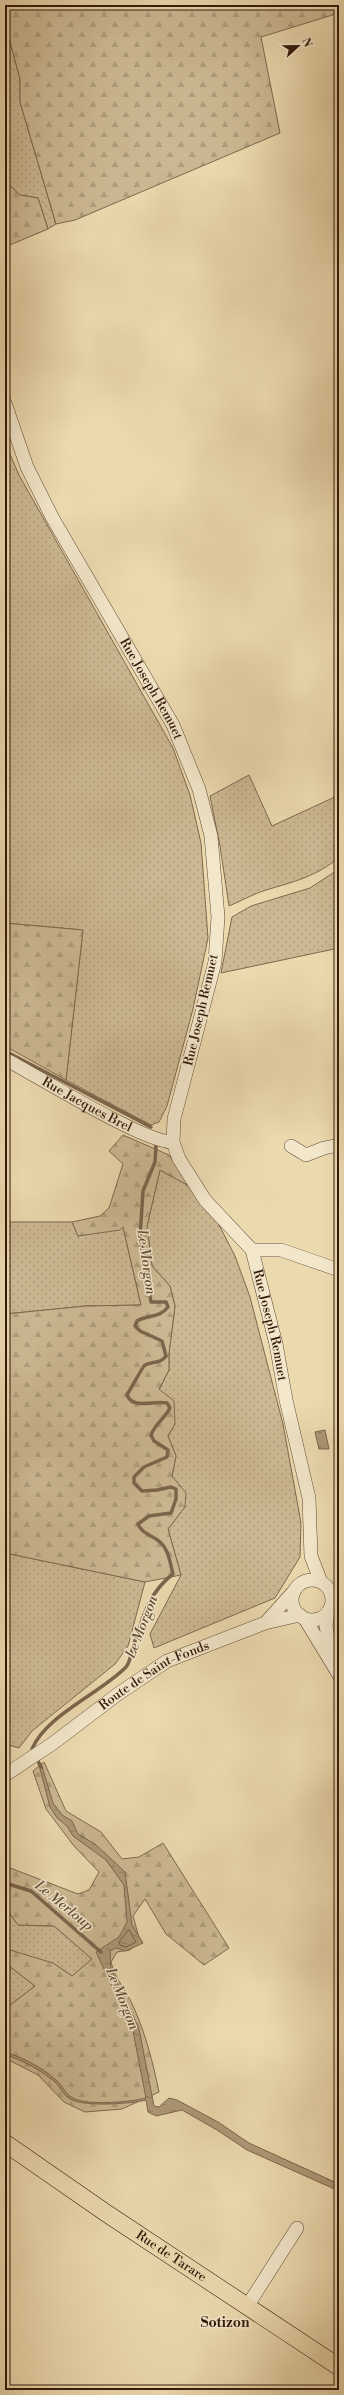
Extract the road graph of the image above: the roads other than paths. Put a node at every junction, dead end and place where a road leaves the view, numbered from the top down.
1 (5, 403) edge
2 (5, 1059) edge
3 (173, 1142) junction
4 (339, 1145) edge
5 (291, 1146) dead end
6 (252, 1250) junction
7 (339, 1270) edge
8 (311, 1556) junction
9 (321, 1582) junction
10 (298, 1587) junction
11 (336, 1595) edge
12 (328, 1612) junction
13 (302, 1617) junction
14 (265, 1623) junction
15 (331, 1659) junction
16 (339, 1675) edge
17 (5, 1775) edge
18 (5, 2143) edge
19 (297, 2228) dead end
20 (248, 2306) junction
21 (339, 2367) edge

1 - 3 street, Rue Joseph Remuet
2 - 3 street, Rue Jacques Brel
3 - 6 street, Rue Joseph Remuet
4 - 5 street
6 - 7 street
6 - 8 street, Rue Joseph Remuet
8 - 9 street, Rue Joseph Remuet
8 - 10 street, Route de Saint-Fonds
9 - 10 street
9 - 11 street
10 - 13 street
10 - 14 street, Route de Saint-Fonds
11 - 12 street
12 - 13 street
12 - 15 street
13 - 14 street, Route de Saint-Fonds
13 - 15 street
14 - 17 street, Route de Saint-Fonds
15 - 16 street
18 - 20 main road, Rue de Tarare
19 - 20 street
20 - 21 main road, Rue de Tarare

